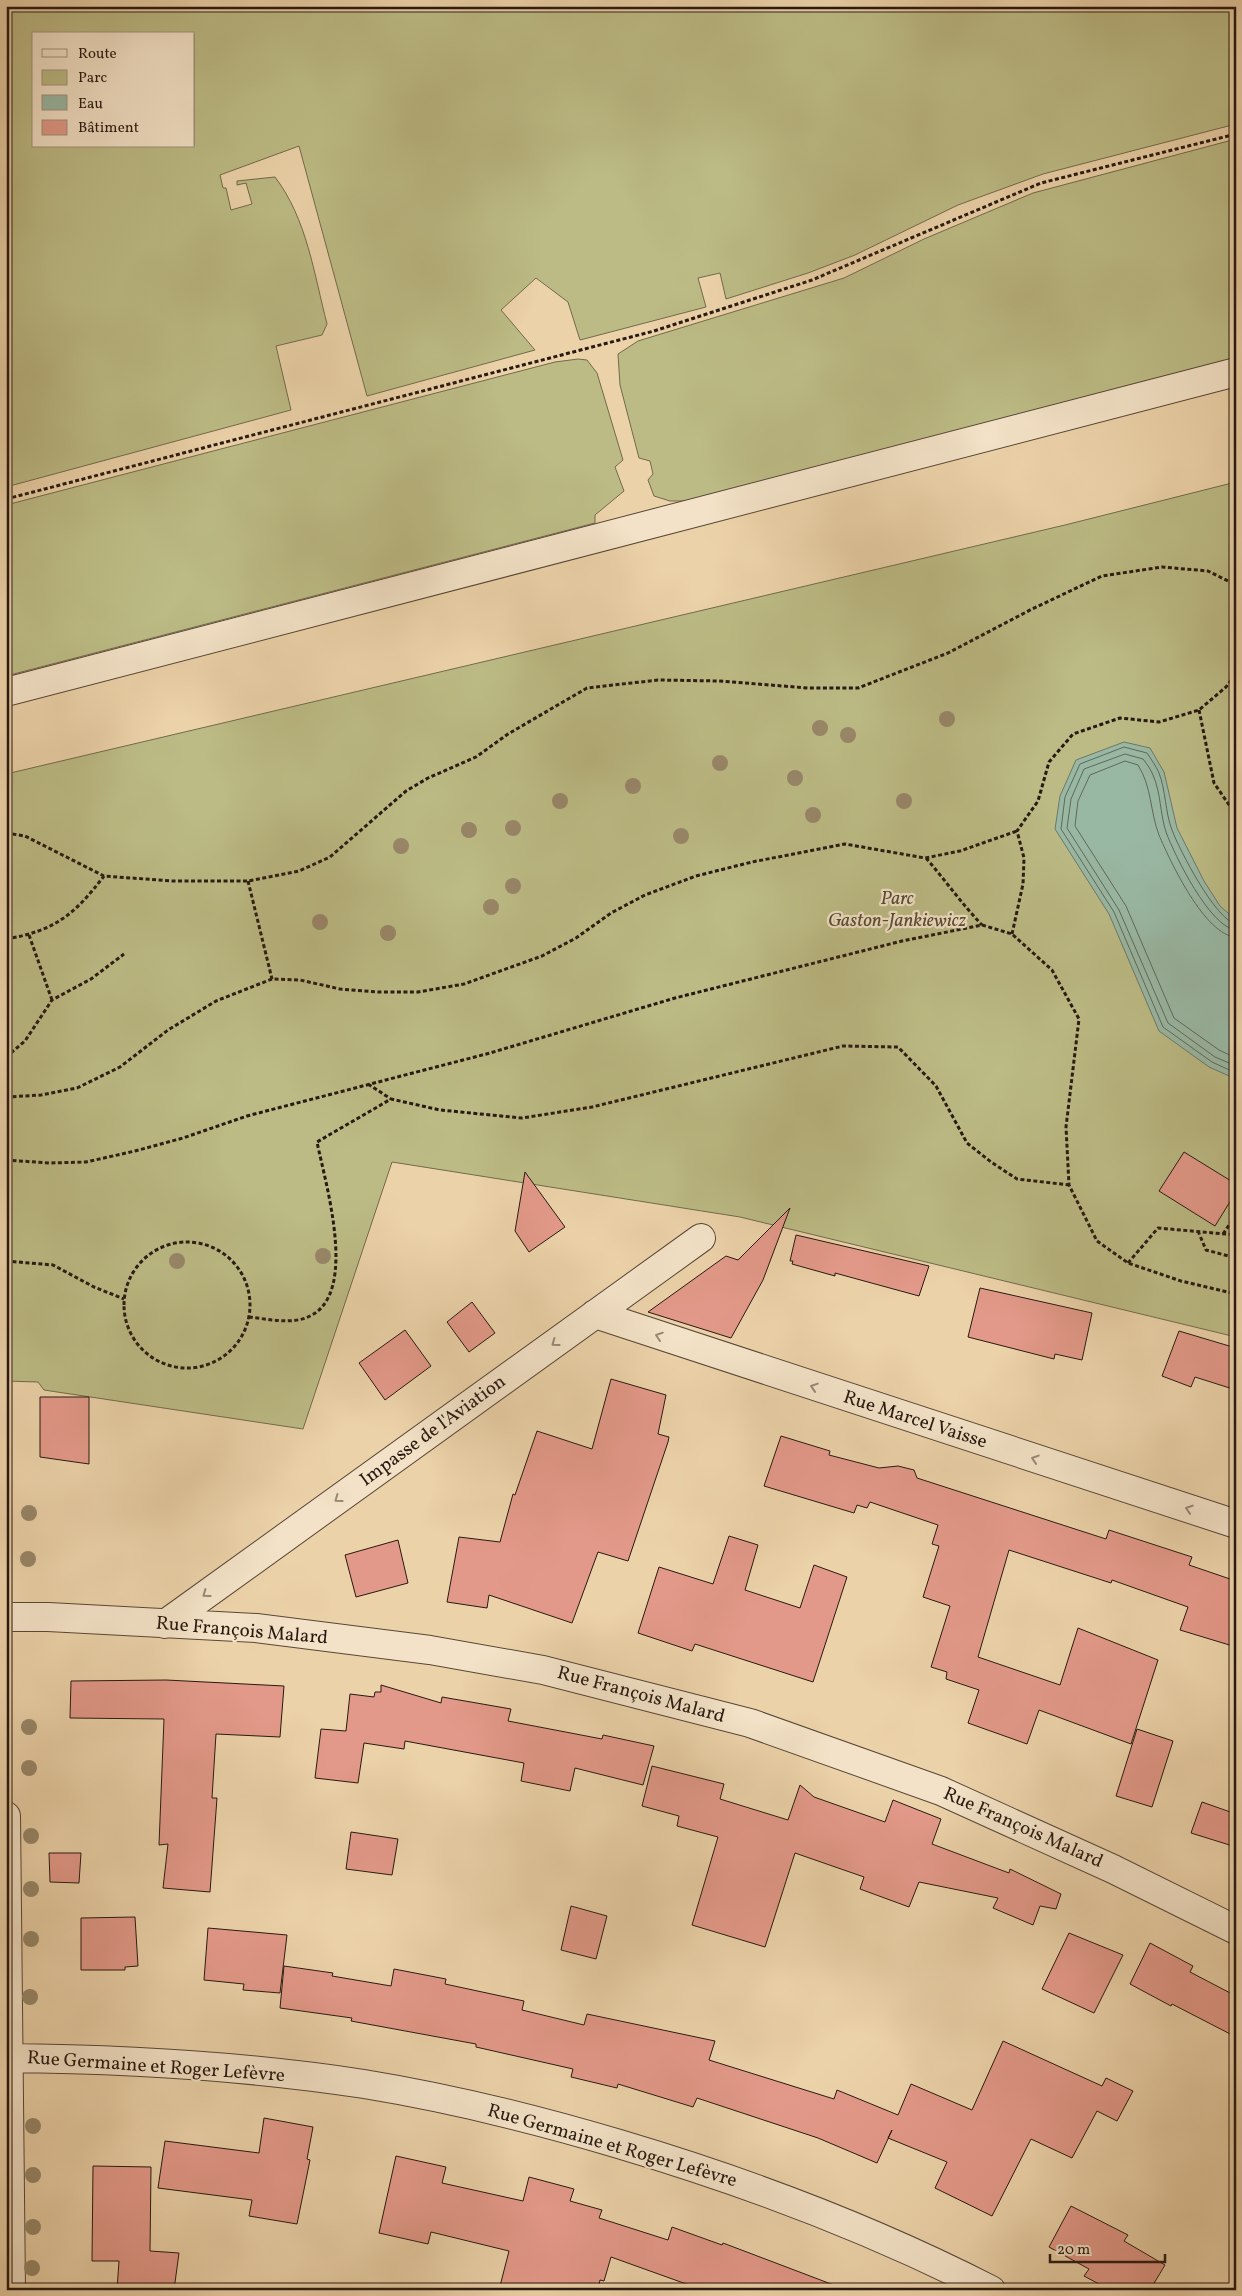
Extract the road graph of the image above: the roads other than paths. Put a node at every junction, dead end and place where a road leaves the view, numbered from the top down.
1 (1236, 372) edge
2 (6, 692) edge
3 (701, 1238) dead end
4 (595, 1314) junction
5 (1236, 1524) edge
6 (6, 1617) edge
7 (164, 1624) junction
8 (6, 1816) edge
9 (1236, 1930) edge
10 (7, 2058) edge
11 (11, 2290) edge
12 (991, 2290) edge

1 - 2 street
3 - 4 street, Impasse de l'Aviation
5 -> 4 street, Rue Marcel Vaisse
4 -> 7 street, Impasse de l'Aviation
6 - 7 street, Rue François Malard
7 - 9 street, Rue François Malard
8 - 10 street
10 - 11 street
10 - 12 street, Rue Germaine et Roger Lefèvre

